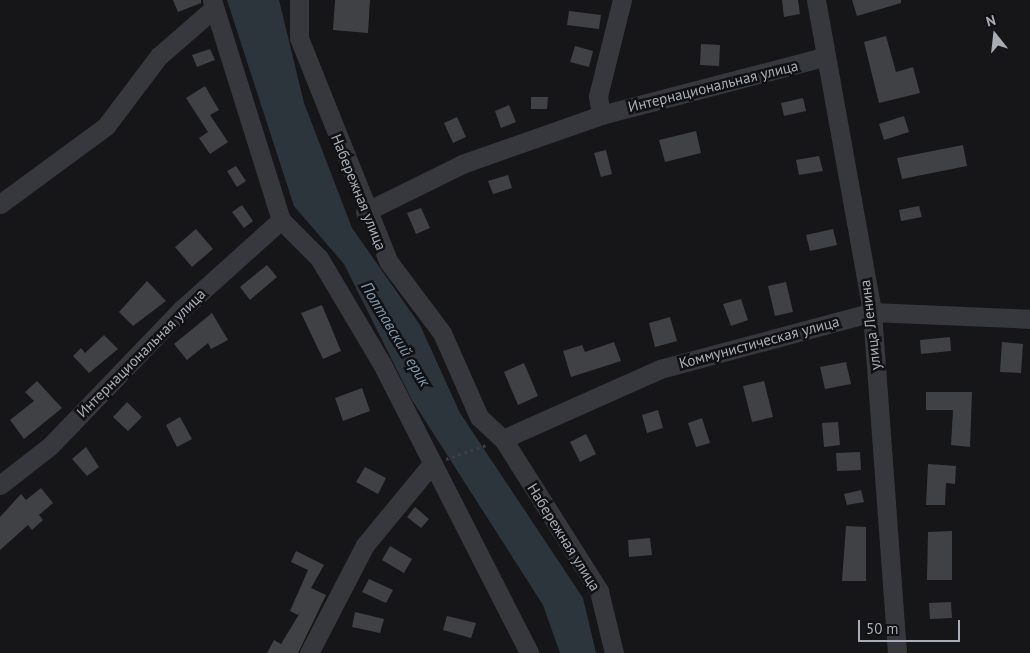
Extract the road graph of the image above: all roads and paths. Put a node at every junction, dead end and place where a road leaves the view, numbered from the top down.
1 (299, 0) edge
2 (622, 0) edge
3 (816, 0) edge
4 (212, 4) edge
5 (824, 58) junction
6 (601, 115) junction
7 (0, 204) edge
8 (365, 212) junction
9 (281, 220) junction
10 (872, 312) junction
11 (1030, 319) edge
12 (503, 439) junction
13 (431, 464) junction
14 (0, 485) edge
15 (309, 653) edge
16 (529, 653) edge
17 (614, 653) edge
18 (897, 653) edge

1 - 8 street, Набережная улица
2 - 6 street
3 - 5 street, улица Ленина
4 - 7 street
4 - 9 street
5 - 6 street, Интернациональная улица
5 - 10 street, улица Ленина
6 - 8 street, Интернациональная улица
8 - 12 street, Набережная улица
9 - 13 street
9 - 14 street, Интернациональная улица
10 - 11 street, Коммунистическая улица
10 - 12 street, Коммунистическая улица
10 - 18 street, улица Ленина
12 - 13 path
12 - 17 street, Набережная улица
13 - 15 street
13 - 16 street

